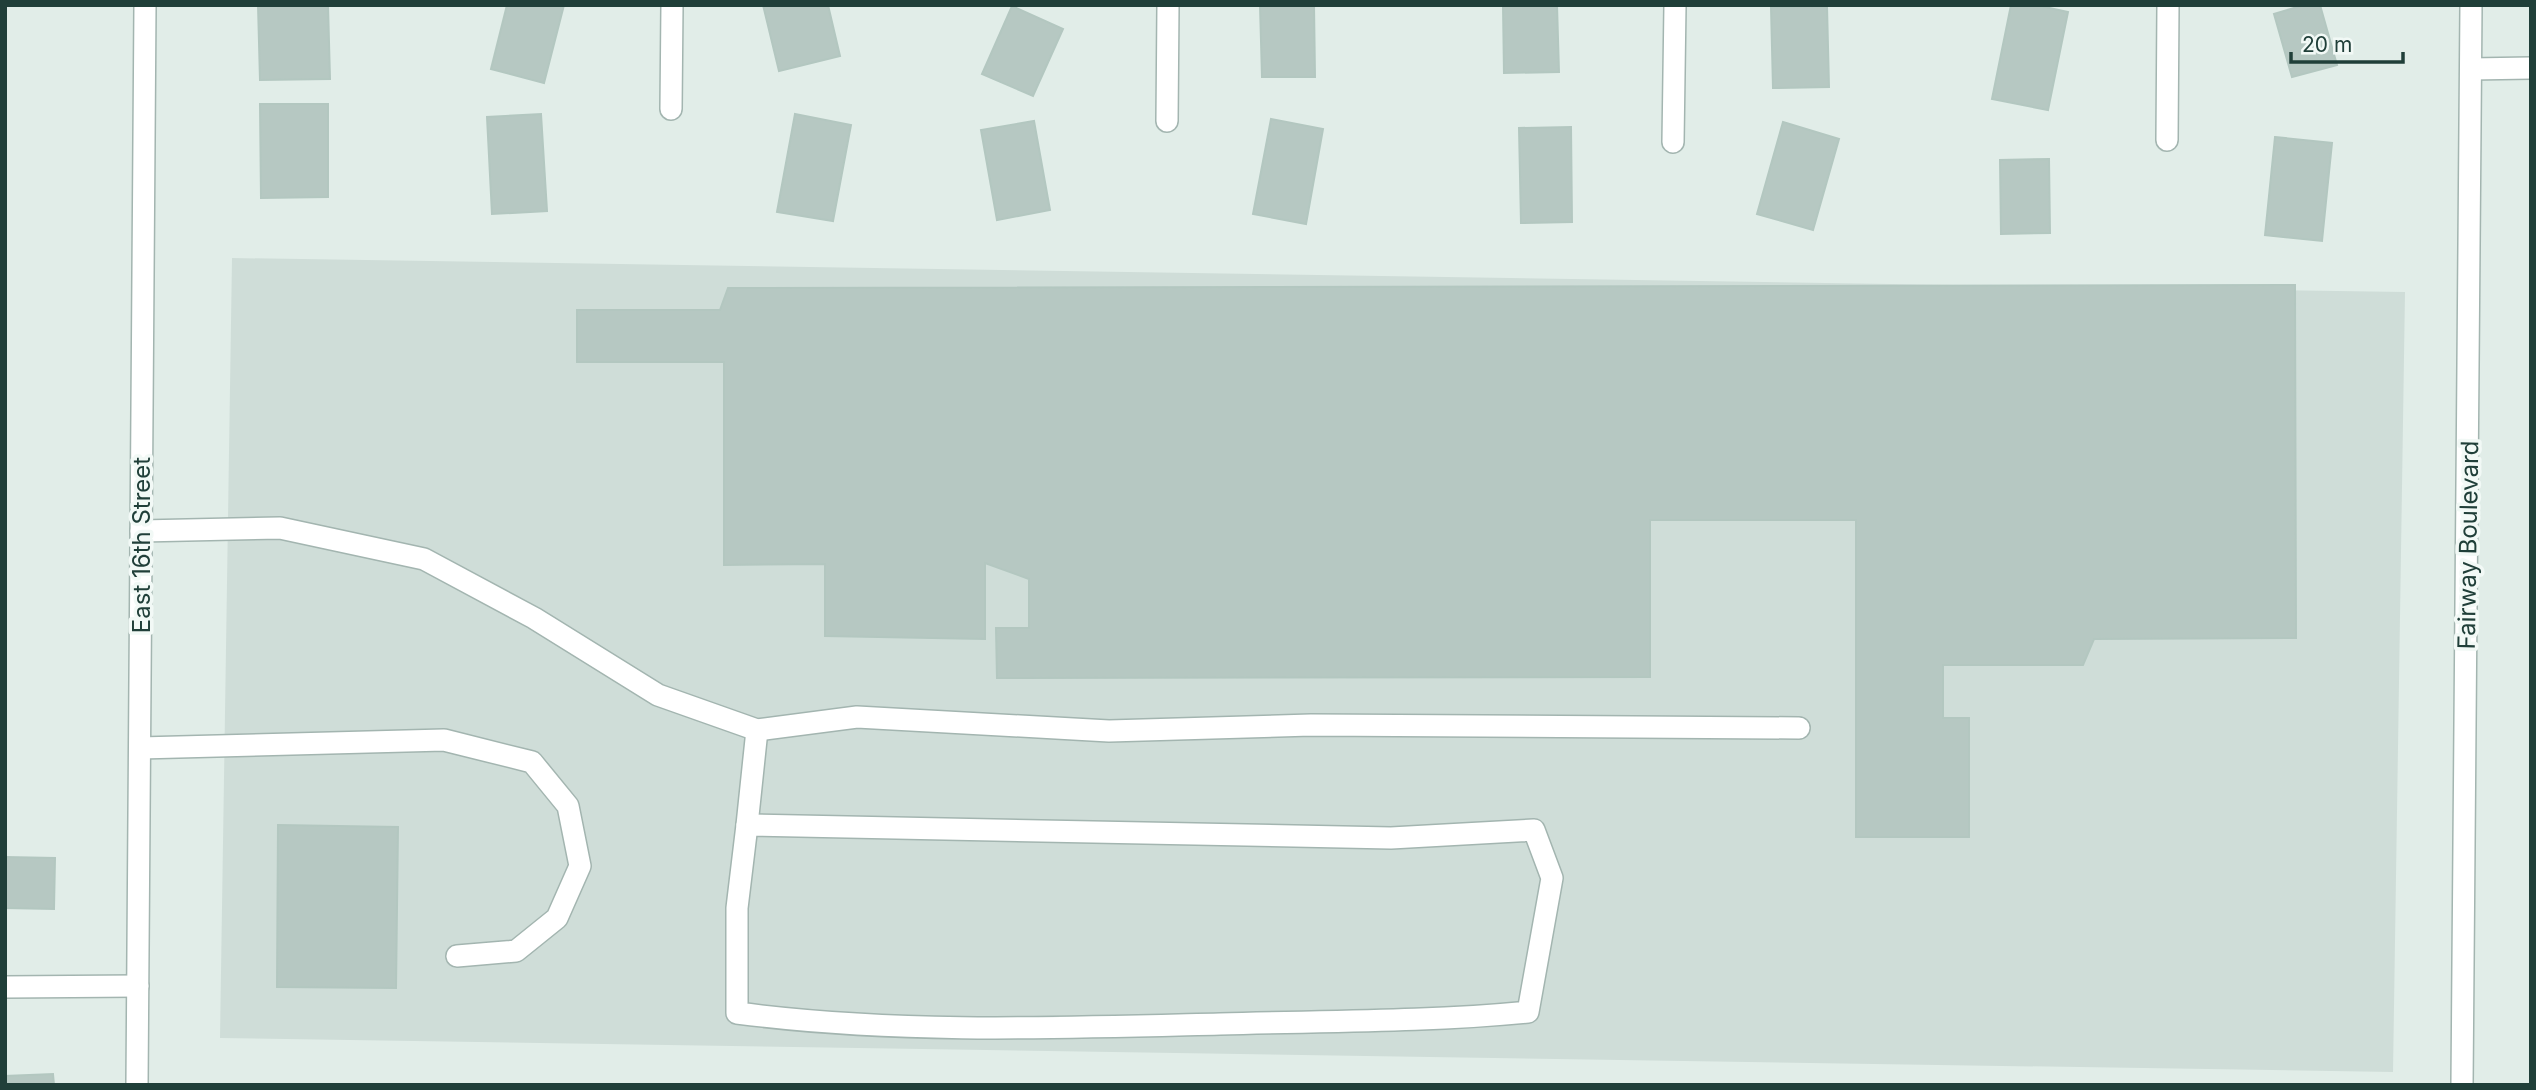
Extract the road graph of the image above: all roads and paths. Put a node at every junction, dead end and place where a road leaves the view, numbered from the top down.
1 (145, 5) edge
2 (672, 5) edge
3 (1168, 5) edge
4 (1675, 5) edge
5 (2168, 5) edge
6 (2471, 5) edge
7 (2531, 68) edge
8 (2470, 69) junction
9 (671, 109) dead end
10 (1167, 121) dead end
11 (2167, 140) dead end
12 (1673, 142) dead end
13 (141, 531) junction
14 (1799, 728) dead end
15 (757, 730) junction
16 (139, 748) junction
17 (747, 825) junction
18 (457, 956) dead end
19 (138, 986) junction
20 (5, 987) edge
21 (137, 1085) edge
22 (2462, 1085) edge

1 - 13 street, East 16th Street
2 - 9 street
3 - 10 street
4 - 12 street
5 - 11 street
6 - 8 street, Fairway Boulevard
7 - 8 street
8 - 22 street, Fairway Boulevard
13 - 15 street
13 - 16 street, East 16th Street
14 - 15 street
15 - 17 street
16 - 18 street
16 - 19 street, East 16th Street
17 - 17 street
19 - 20 street
19 - 21 street, East 16th Street

